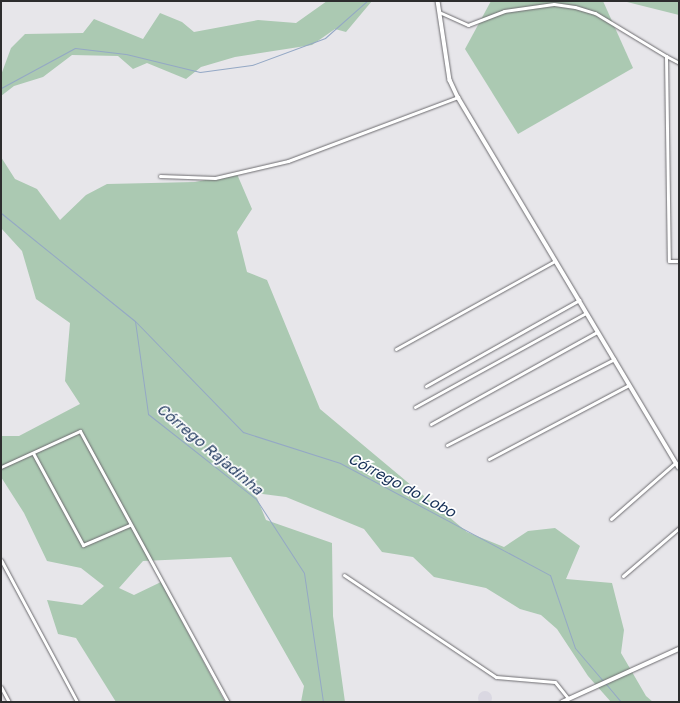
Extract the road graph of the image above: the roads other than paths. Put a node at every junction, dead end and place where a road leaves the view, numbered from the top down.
1 (438, 1) edge
2 (439, 12) junction
3 (666, 56) junction
4 (679, 63) edge
5 (458, 97) junction
6 (160, 176) dead end
7 (555, 260) junction
8 (679, 260) edge
9 (578, 300) junction
10 (586, 313) junction
11 (597, 332) junction
12 (396, 349) dead end
13 (614, 359) junction
14 (629, 385) junction
15 (426, 386) dead end
16 (415, 407) dead end
17 (431, 424) dead end
18 (447, 445) dead end
19 (33, 453) junction
20 (489, 459) dead end
21 (676, 462) junction
22 (1, 467) edge
23 (679, 467) edge
24 (610, 519) dead end
25 (130, 525) junction
26 (679, 528) edge
27 (1, 560) edge
28 (344, 574) dead end
29 (623, 576) dead end
30 (679, 649) edge
31 (1, 687) edge
32 (568, 698) junction
33 (9, 702) edge
34 (78, 702) edge
35 (228, 702) edge
36 (562, 702) edge

1 - 2 street
2 - 3 street
2 - 5 street
3 - 4 street
3 - 8 street
5 - 6 street
5 - 7 street
7 - 9 street
7 - 12 street
9 - 10 street
9 - 15 street
10 - 11 street
10 - 16 street
11 - 13 street
11 - 17 street
13 - 14 street
13 - 18 street
14 - 20 street
14 - 21 street
19 - 22 street
19 - 25 street
19 - 25 street
21 - 23 street
21 - 24 street
25 - 35 street
26 - 29 street
27 - 34 street
28 - 32 street
30 - 32 street
31 - 33 street
32 - 36 street

